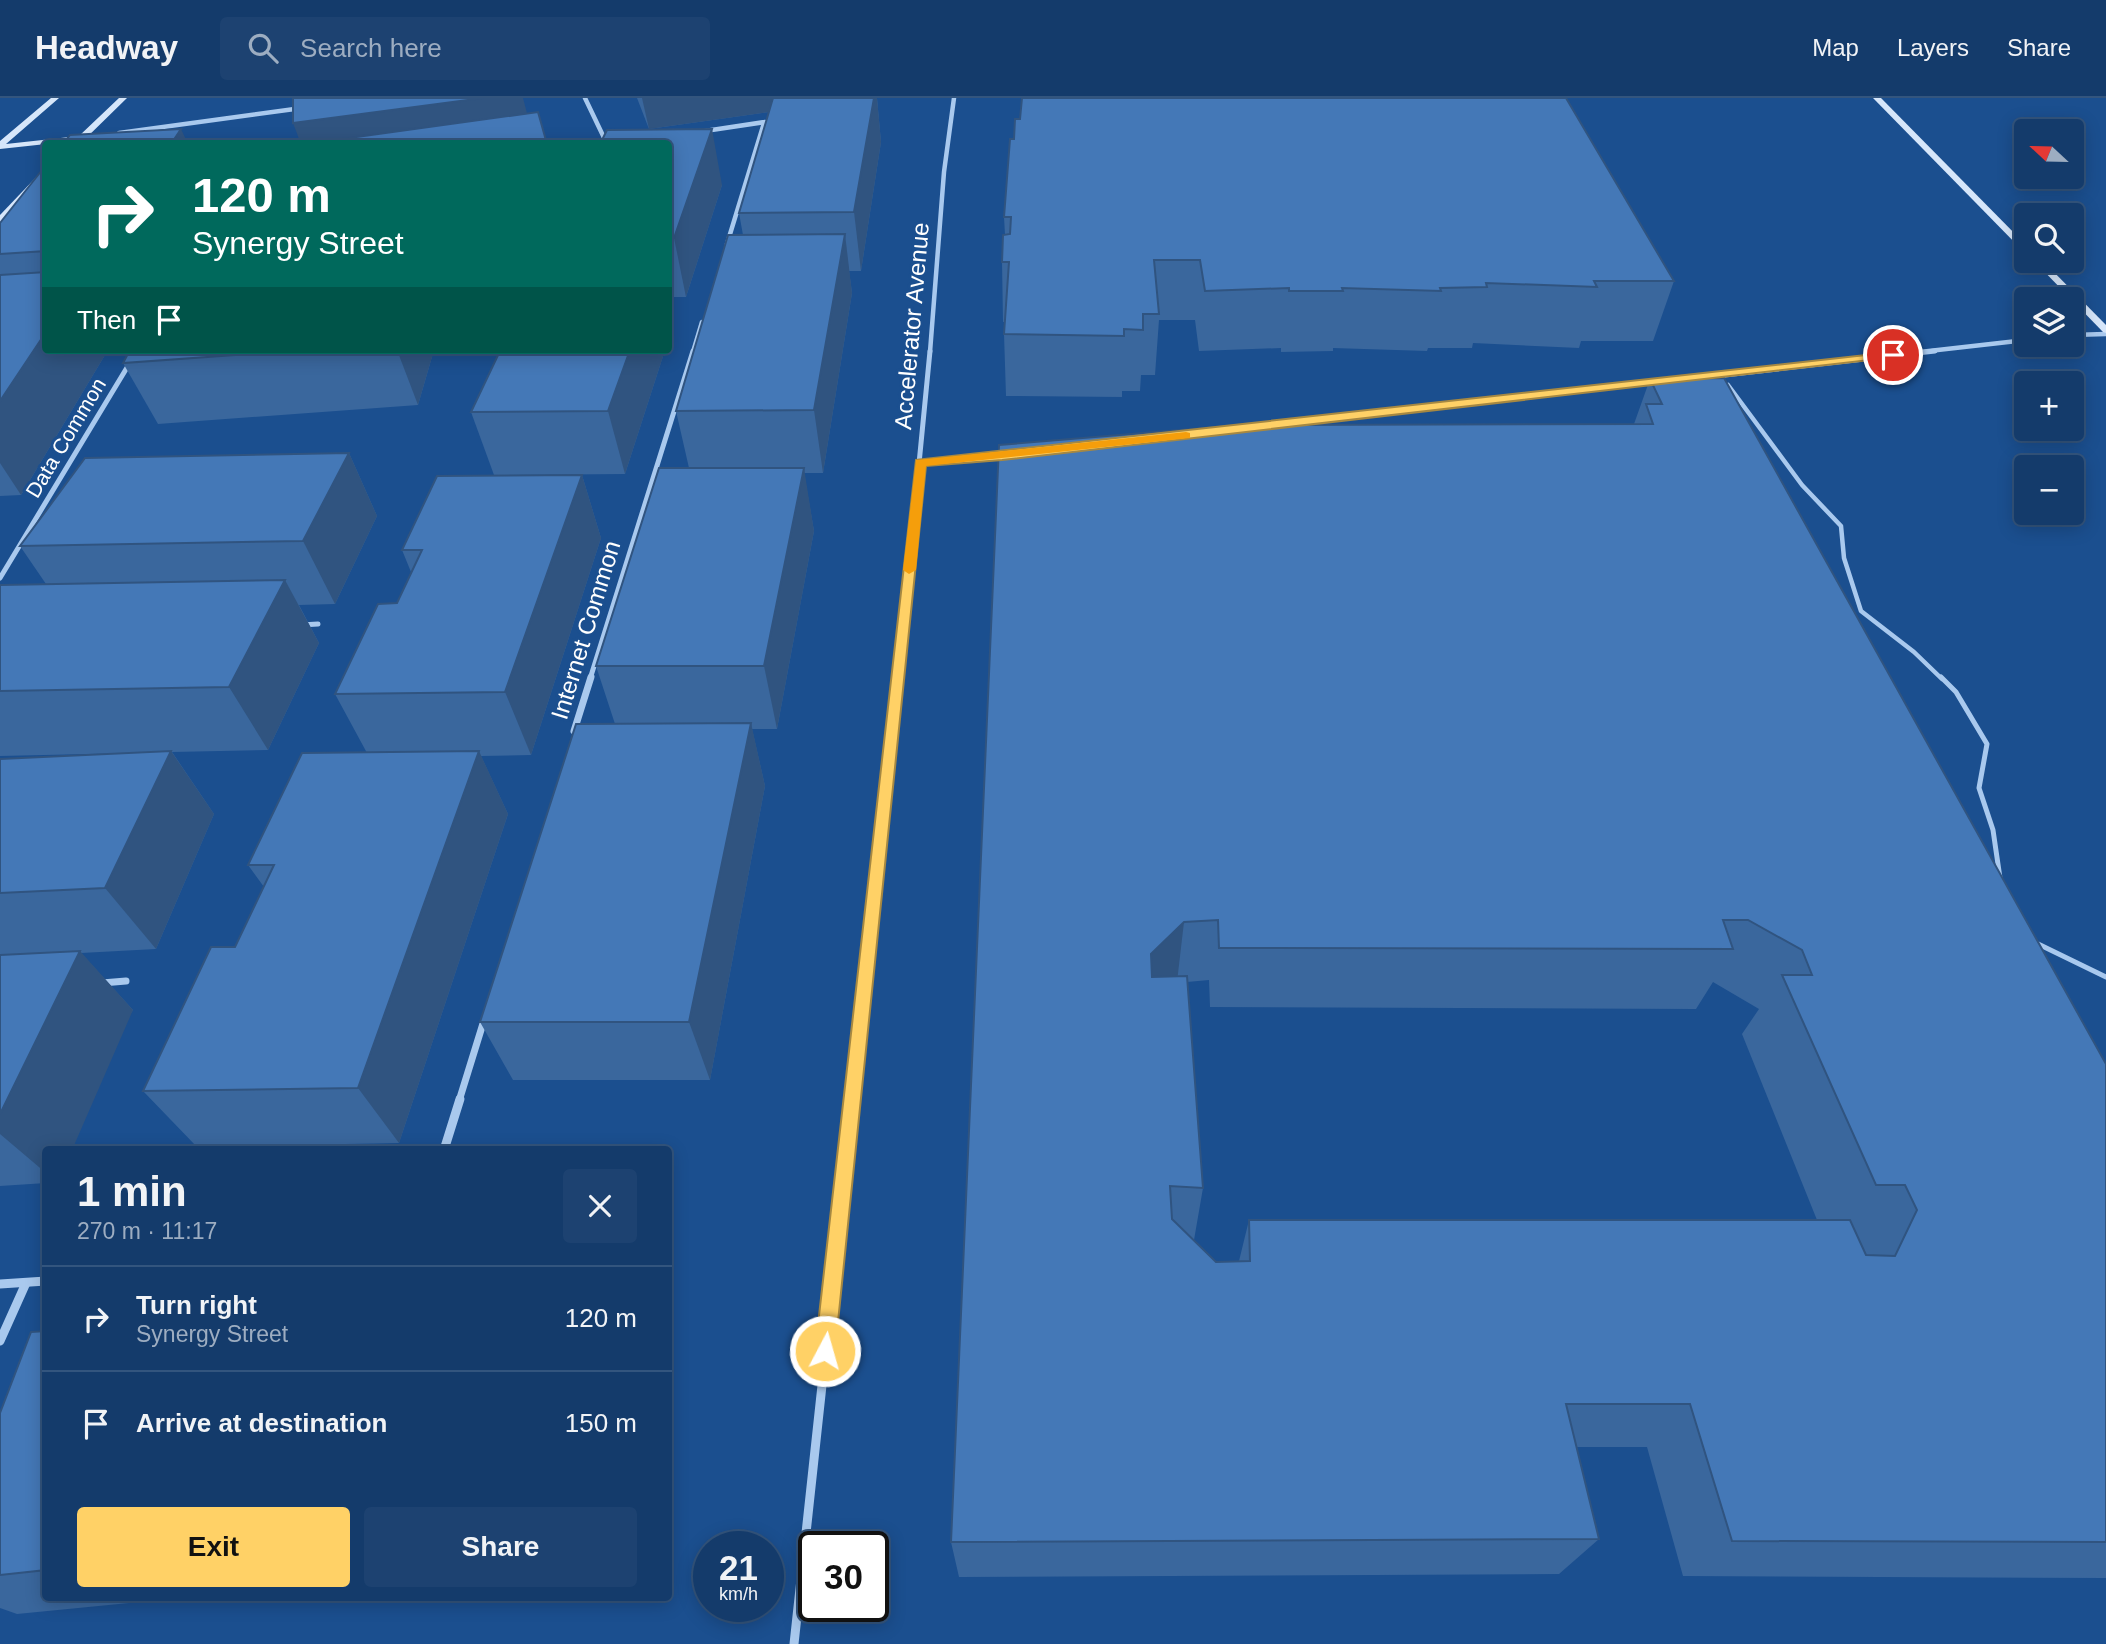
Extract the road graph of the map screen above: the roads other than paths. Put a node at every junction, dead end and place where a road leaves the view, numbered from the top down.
1 (55, 98) edge
2 (123, 98) edge
3 (585, 98) edge
4 (954, 98) edge
5 (1877, 98) edge
6 (310, 107) edge
7 (777, 121) edge
8 (764, 123) junction
9 (700, 132) edge
10 (106, 134) edge
11 (93, 136) edge
12 (78, 140) edge
13 (80, 140) edge
14 (605, 140) edge
15 (42, 143) edge
16 (0, 146) edge
17 (42, 176) edge
18 (0, 220) edge
19 (2014, 237) edge
20 (723, 256) edge
21 (2049, 273) edge
22 (706, 309) edge
23 (2106, 332) edge
24 (2084, 334) edge
25 (2014, 341) edge
26 (135, 354) edge
27 (1720, 375) junction
28 (1262, 427) edge
29 (1016, 455) edge
30 (920, 463) junction
31 (0, 578) edge
32 (318, 624) dead end
33 (290, 625) dead end
34 (573, 736) edge
35 (2005, 890) edge
36 (2028, 931) edge
37 (2105, 977) edge
38 (126, 981) dead end
39 (88, 984) dead end
40 (2106, 986) edge
41 (490, 1003) edge
42 (445, 1146) edge
43 (42, 1281) edge
44 (26, 1283) junction
45 (0, 1284) edge
46 (0, 1340) edge
47 (794, 1644) edge

1 - 16 street
2 - 12 street
3 - 14 street
4 - 30 street, Accelerator Avenue
5 - 19 street
6 - 10 street
7 - 8 street
8 - 9 street
8 - 20 street
11 - 13 street
15 - 16 street
17 - 18 street
21 - 23 street
22 - 34 street, Internet Common
23 - 24 street
25 - 27 street
26 - 31 street, Data Common
27 - 28 street
27 - 35 lane
29 - 30 street
30 - 47 street, Accelerator Avenue
32 - 33 street
36 - 37 lane
37 - 40 lane
38 - 39 street
41 - 42 street
43 - 44 street
44 - 45 street
44 - 46 street

